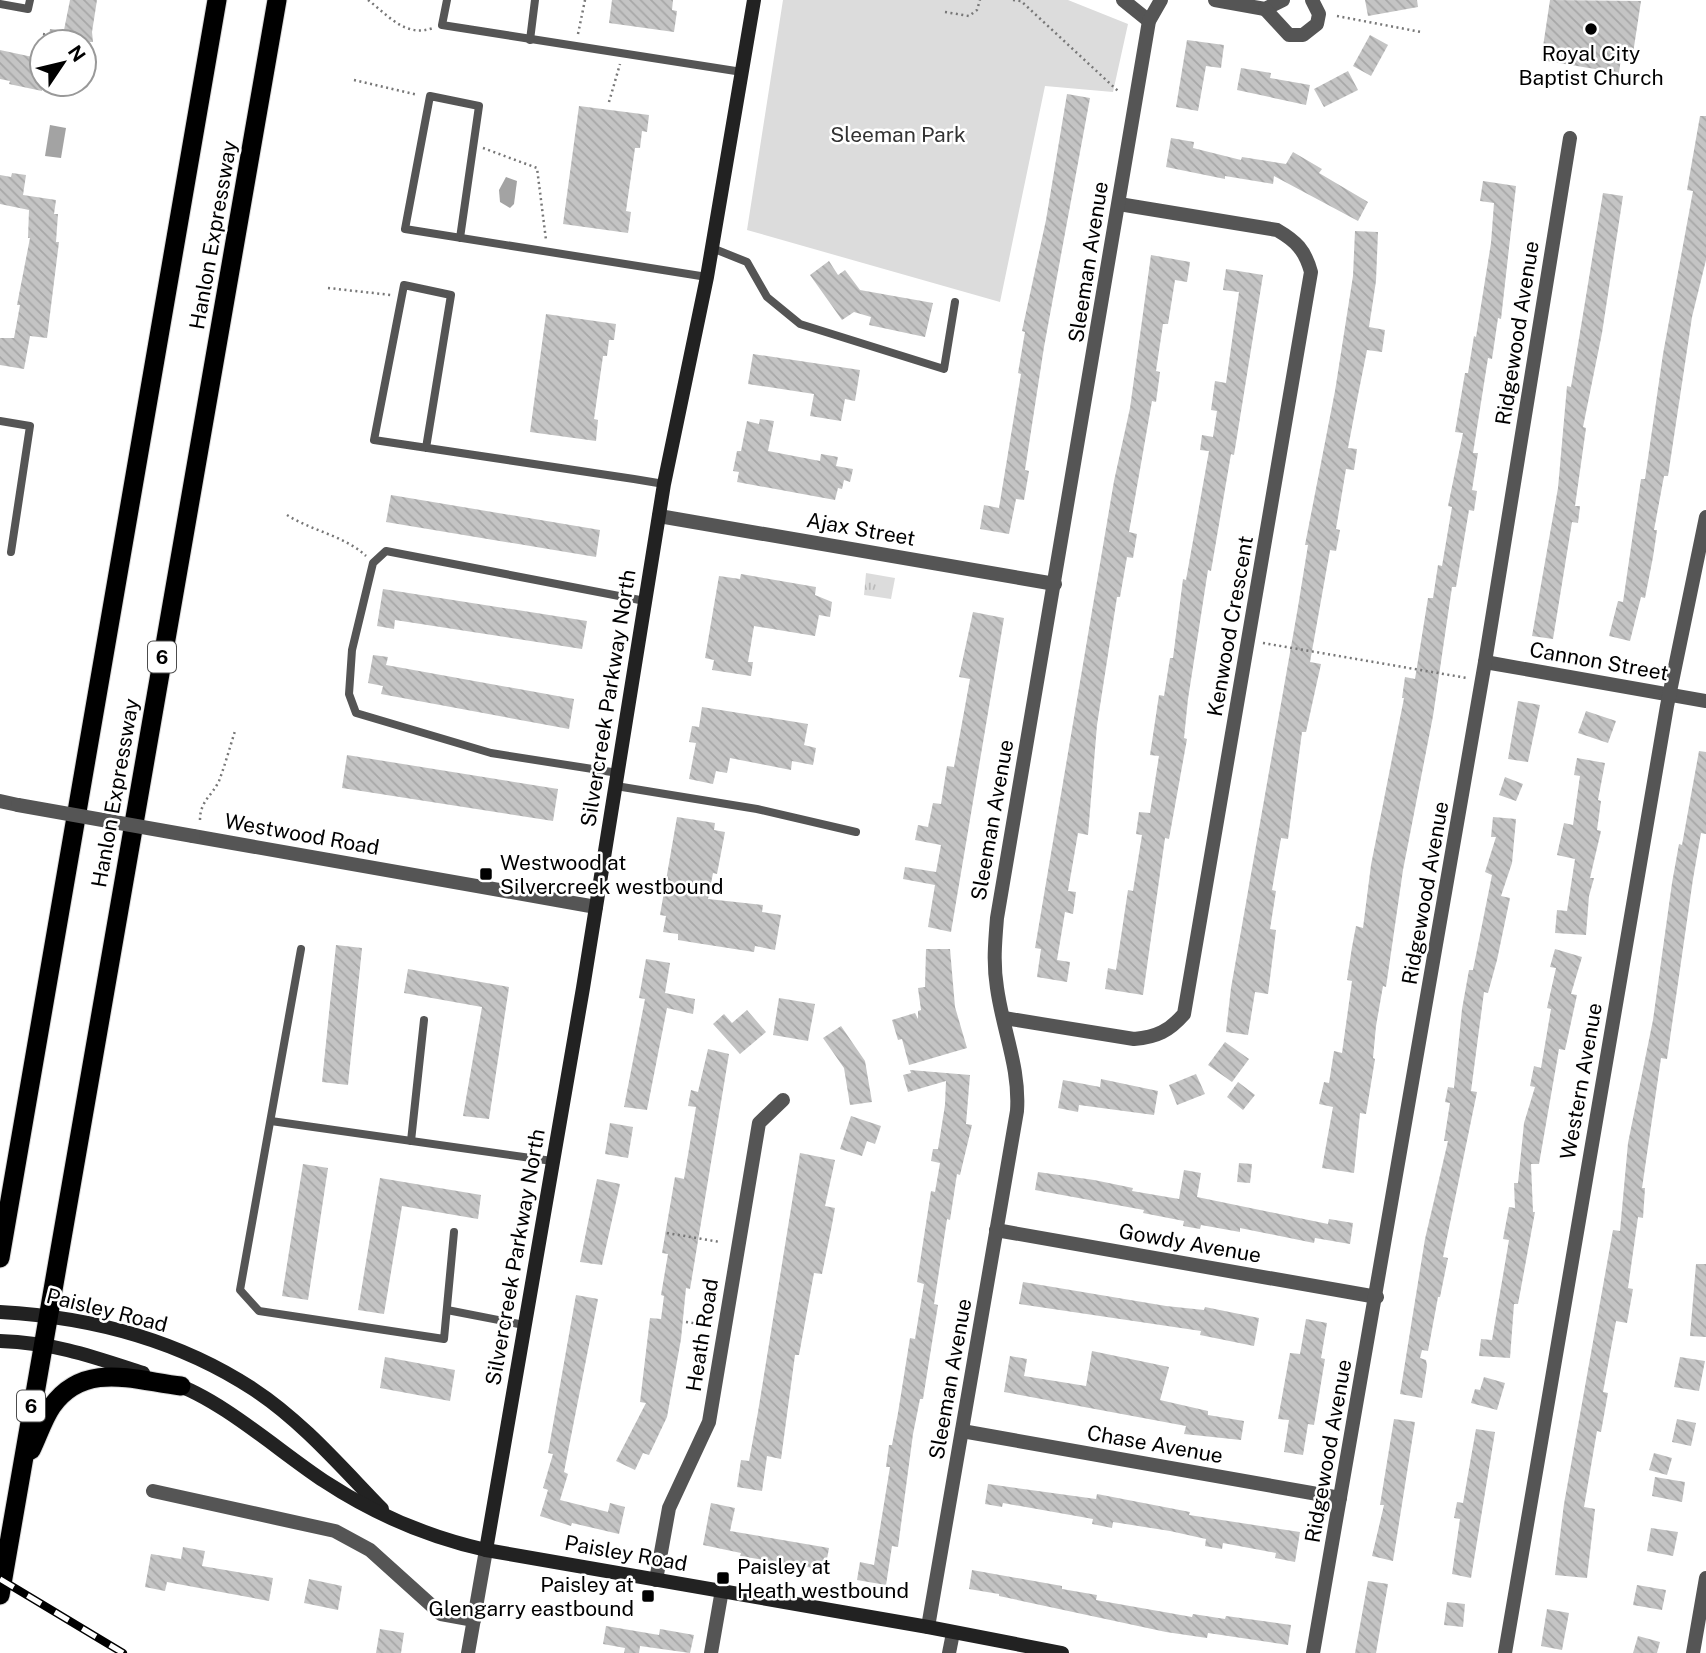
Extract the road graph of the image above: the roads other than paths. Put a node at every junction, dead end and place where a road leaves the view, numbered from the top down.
1 (30, 0) edge
2 (217, 0) edge
3 (277, 0) edge
4 (447, 0) edge
5 (535, 0) edge
6 (754, 0) edge
7 (1123, 0) edge
8 (1161, 0) edge
9 (1215, 0) edge
10 (1283, 0) edge
11 (1312, 0) edge
12 (0, 4) edge
13 (1265, 9) junction
14 (1149, 21) junction
15 (530, 40) junction
16 (742, 72) junction
17 (1570, 138) dead end
18 (1119, 205) junction
19 (460, 238) junction
20 (712, 248) junction
21 (707, 277) junction
22 (956, 302) dead end
23 (0, 421) edge
24 (426, 448) junction
25 (664, 484) junction
26 (659, 516) junction
27 (1706, 517) edge
28 (11, 552) dead end
29 (1055, 584) junction
30 (645, 601) junction
31 (1485, 662) junction
32 (1669, 695) junction
33 (1706, 701) edge
34 (617, 779) junction
35 (0, 802) edge
36 (856, 832) dead end
37 (596, 907) junction
38 (301, 949) dead end
39 (1004, 1018) junction
40 (424, 1020) dead end
41 (783, 1100) dead end
42 (271, 1121) junction
43 (411, 1141) junction
44 (552, 1161) junction
45 (996, 1230) junction
46 (454, 1232) dead end
47 (0, 1258) edge
48 (1377, 1297) junction
49 (447, 1310) junction
50 (0, 1312) edge
51 (47, 1314) junction
52 (524, 1325) junction
53 (0, 1341) edge
54 (41, 1343) junction
55 (181, 1386) junction
56 (962, 1432) junction
57 (21, 1470) junction
58 (153, 1491) dead end
59 (1340, 1498) junction
60 (393, 1520) junction
61 (486, 1550) junction
62 (1706, 1578) edge
63 (656, 1580) junction
64 (722, 1590) junction
65 (0, 1595) edge
66 (474, 1620) junction
67 (928, 1627) junction
68 (953, 1633) junction
69 (468, 1653) edge
70 (711, 1653) edge
71 (949, 1653) edge
72 (1062, 1653) edge
73 (1313, 1653) edge
74 (1505, 1653) edge
75 (1693, 1653) edge

1 - 12 lane
2 - 47 highway, Hanlon Expressway
3 - 51 highway, Hanlon Expressway / 6
4 - 15 lane
5 - 15 lane
6 - 16 main road, Silvercreek Parkway North
7 - 14 street
8 - 14 street, Sleeman Avenue
9 - 13 street
10 - 13 street
11 - 13 street
14 - 18 street, Sleeman Avenue
15 - 16 lane
16 - 20 main road, Silvercreek Parkway North
17 - 31 street, Ridgewood Avenue
18 - 29 street, Sleeman Avenue
18 - 39 street, Kenwood Crescent
19 - 19 lane
19 - 21 lane
20 - 21 main road, Silvercreek Parkway North
20 - 22 lane
21 - 25 main road, Silvercreek Parkway North
23 - 28 lane
24 - 24 lane
24 - 25 lane
25 - 26 main road, Silvercreek Parkway North
26 - 29 street, Ajax Street
26 - 30 main road, Silvercreek Parkway North
27 - 32 street, Western Avenue
29 - 39 street, Sleeman Avenue
30 - 34 main road, Silvercreek Parkway North
30 - 34 lane
31 - 32 street, Cannon Street
31 - 48 street, Ridgewood Avenue
32 - 33 street, Cannon Street
32 - 74 street, Western Avenue
34 - 36 lane
34 - 37 main road, Silvercreek Parkway North
35 - 37 street, Westwood Road, bridge
37 - 44 main road, Silvercreek Parkway North
38 - 42 lane
39 - 45 street, Sleeman Avenue
40 - 43 lane
41 - 63 street, Heath Road
42 - 43 lane
42 - 49 lane
43 - 44 lane
44 - 52 main road, Silvercreek Parkway North
45 - 48 street, Gowdy Avenue
45 - 56 street, Sleeman Avenue
46 - 49 lane
48 - 59 street, Ridgewood Avenue
49 - 52 lane
50 - 51 main road, Paisley Road
51 - 54 highway, Hanlon Expressway / 6
51 - 60 main road, Paisley Road
52 - 61 main road, Silvercreek Parkway North
53 - 54 main road, Paisley Road
54 - 55 main road, Paisley Road
54 - 57 highway, Hanlon Expressway / 6
55 - 57 highway
55 - 60 main road, Paisley Road
56 - 59 street, Chase Avenue
56 - 67 street, Sleeman Avenue
57 - 65 highway, Hanlon Expressway / 6
58 - 66 street
59 - 73 street, Ridgewood Avenue
60 - 61 main road, Paisley Road
61 - 63 main road, Paisley Road
61 - 66 street, Silvercreek Parkway North
62 - 75 street
63 - 64 main road, Paisley Road
64 - 67 main road, Paisley Road
64 - 70 street
66 - 69 street, Silvercreek Parkway North
67 - 68 main road, Paisley Road
68 - 71 street
68 - 72 main road, Paisley Road

